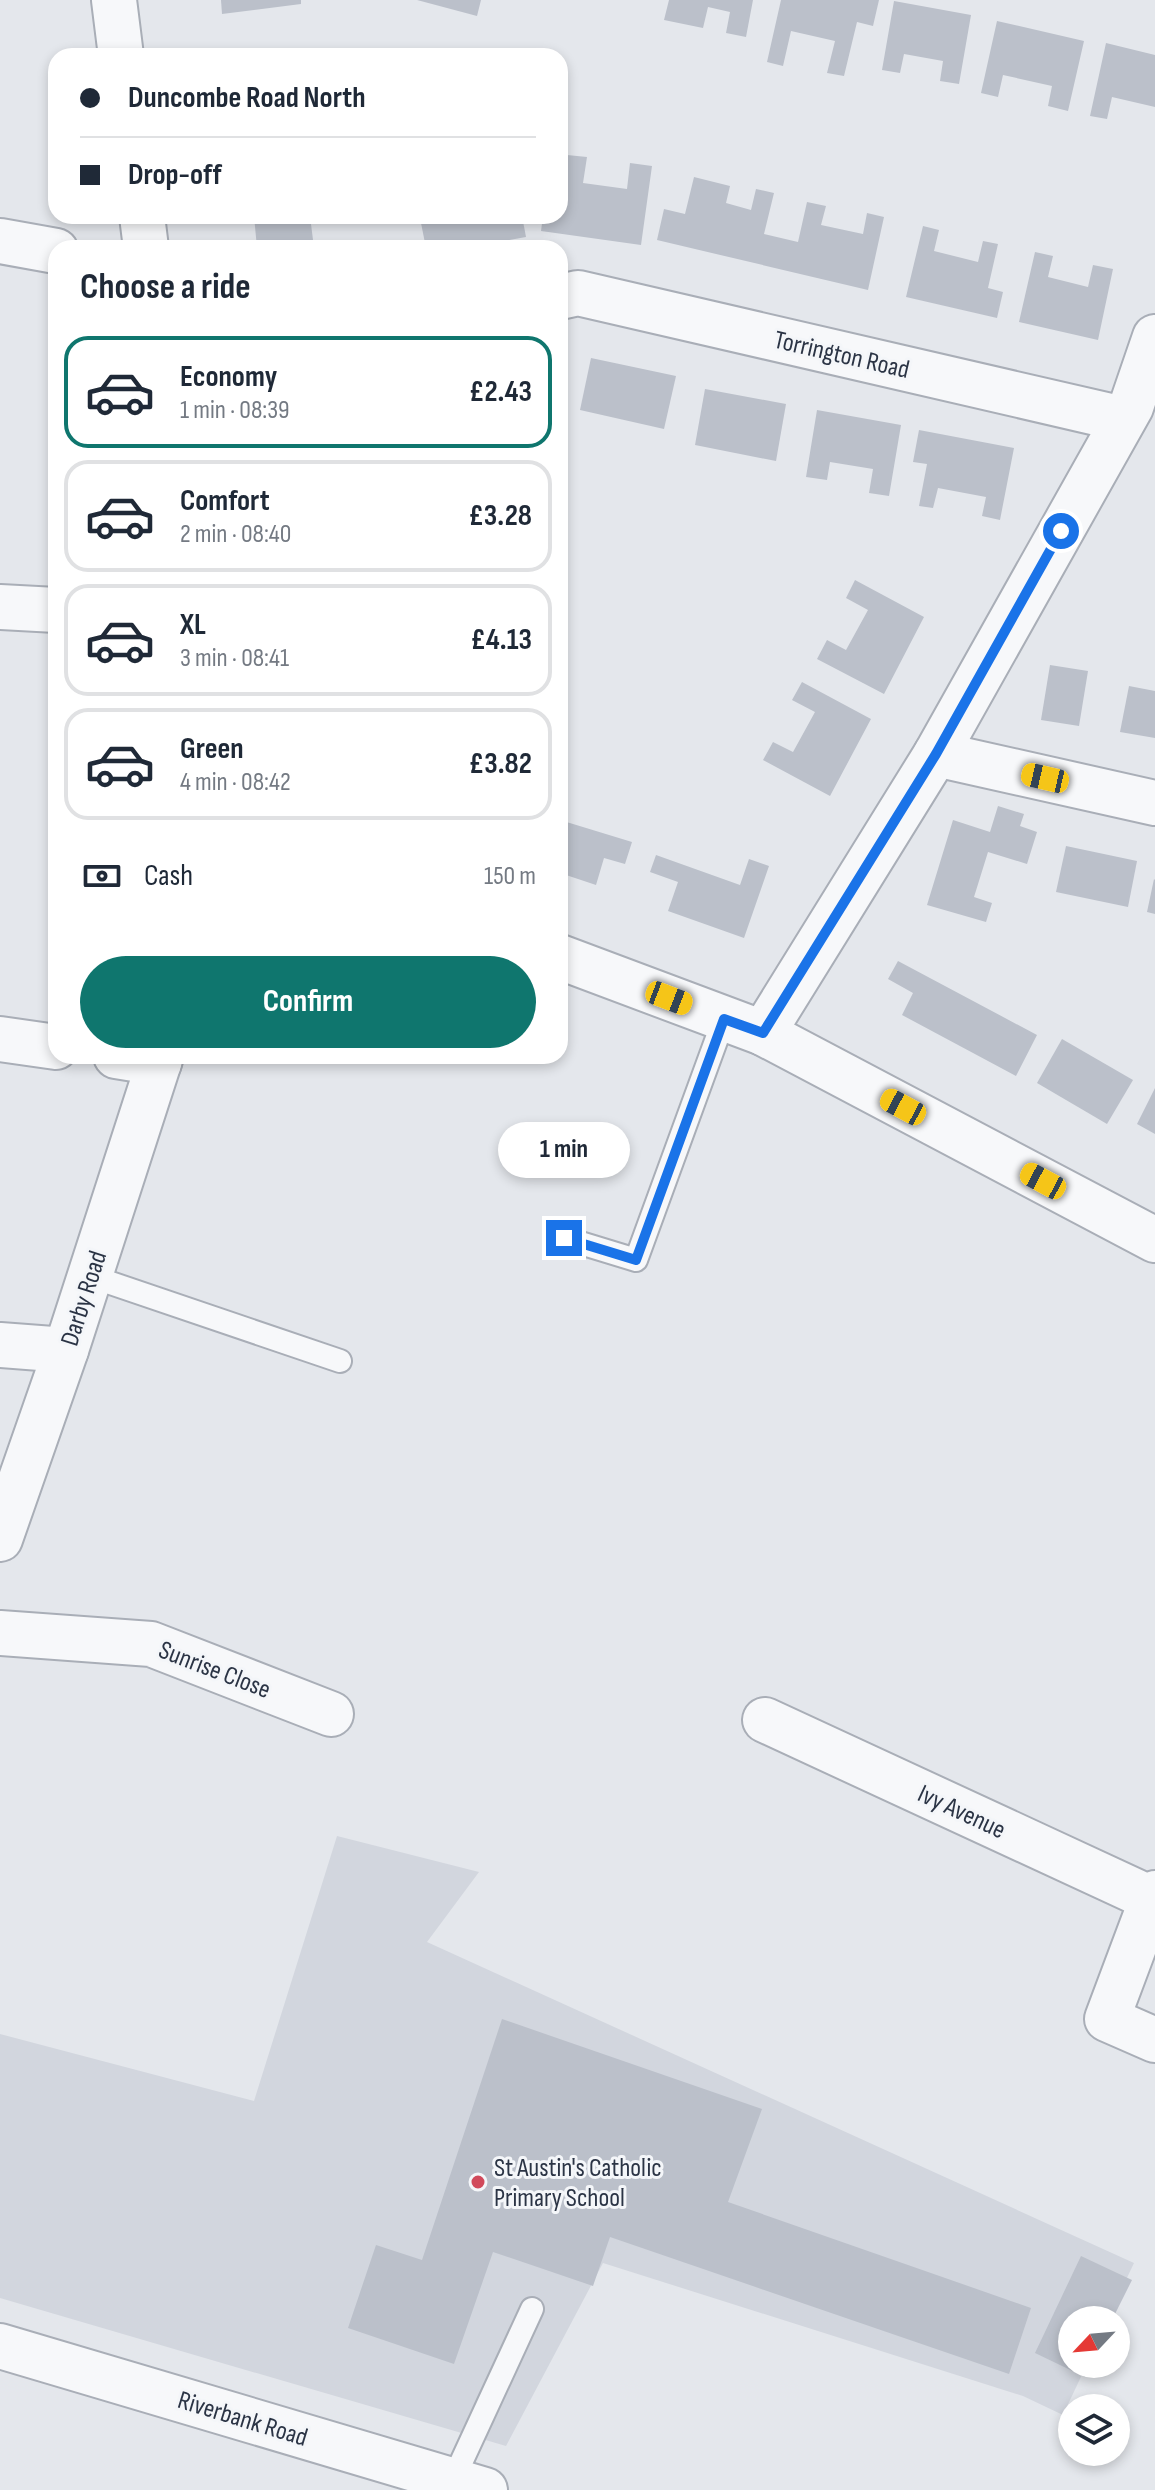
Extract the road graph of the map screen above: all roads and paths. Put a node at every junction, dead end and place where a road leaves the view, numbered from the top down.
1 (114, 0) edge
2 (120, 48) edge
3 (0, 241) edge
4 (48, 250) edge
5 (568, 295) edge
6 (1155, 337) edge
7 (1136, 413) edge
8 (0, 607) edge
9 (48, 610) edge
10 (936, 754) junction
11 (1155, 803) edge
12 (568, 960) edge
13 (743, 1026) junction
14 (0, 1039) edge
15 (48, 1046) edge
16 (158, 1064) edge
17 (564, 1238) dead end
18 (1155, 1240) edge
19 (90, 1276) junction
20 (0, 1345) edge
21 (66, 1350) junction
22 (340, 1361) dead end
23 (0, 1539) edge
24 (0, 1633) edge
25 (331, 1714) dead end
26 (765, 1720) dead end
27 (1154, 1896) edge
28 (1155, 2040) edge
29 (532, 2309) dead end
30 (0, 2346) edge
31 (469, 2485) edge

1 - 2 street
3 - 4 street
5 - 7 street, Torrington Road
6 - 7 street
7 - 10 street
8 - 9 street
10 - 11 street
10 - 13 street
12 - 13 street
13 - 17 lane
13 - 18 street
14 - 15 street
16 - 19 street, Darby Road
19 - 21 street, Darby Road
19 - 22 lane
20 - 21 street
21 - 23 street, Darby Road
24 - 25 street, Sunrise Close
26 - 27 street, Ivy Avenue
27 - 28 street
29 - 31 lane
30 - 31 street, Riverbank Road

